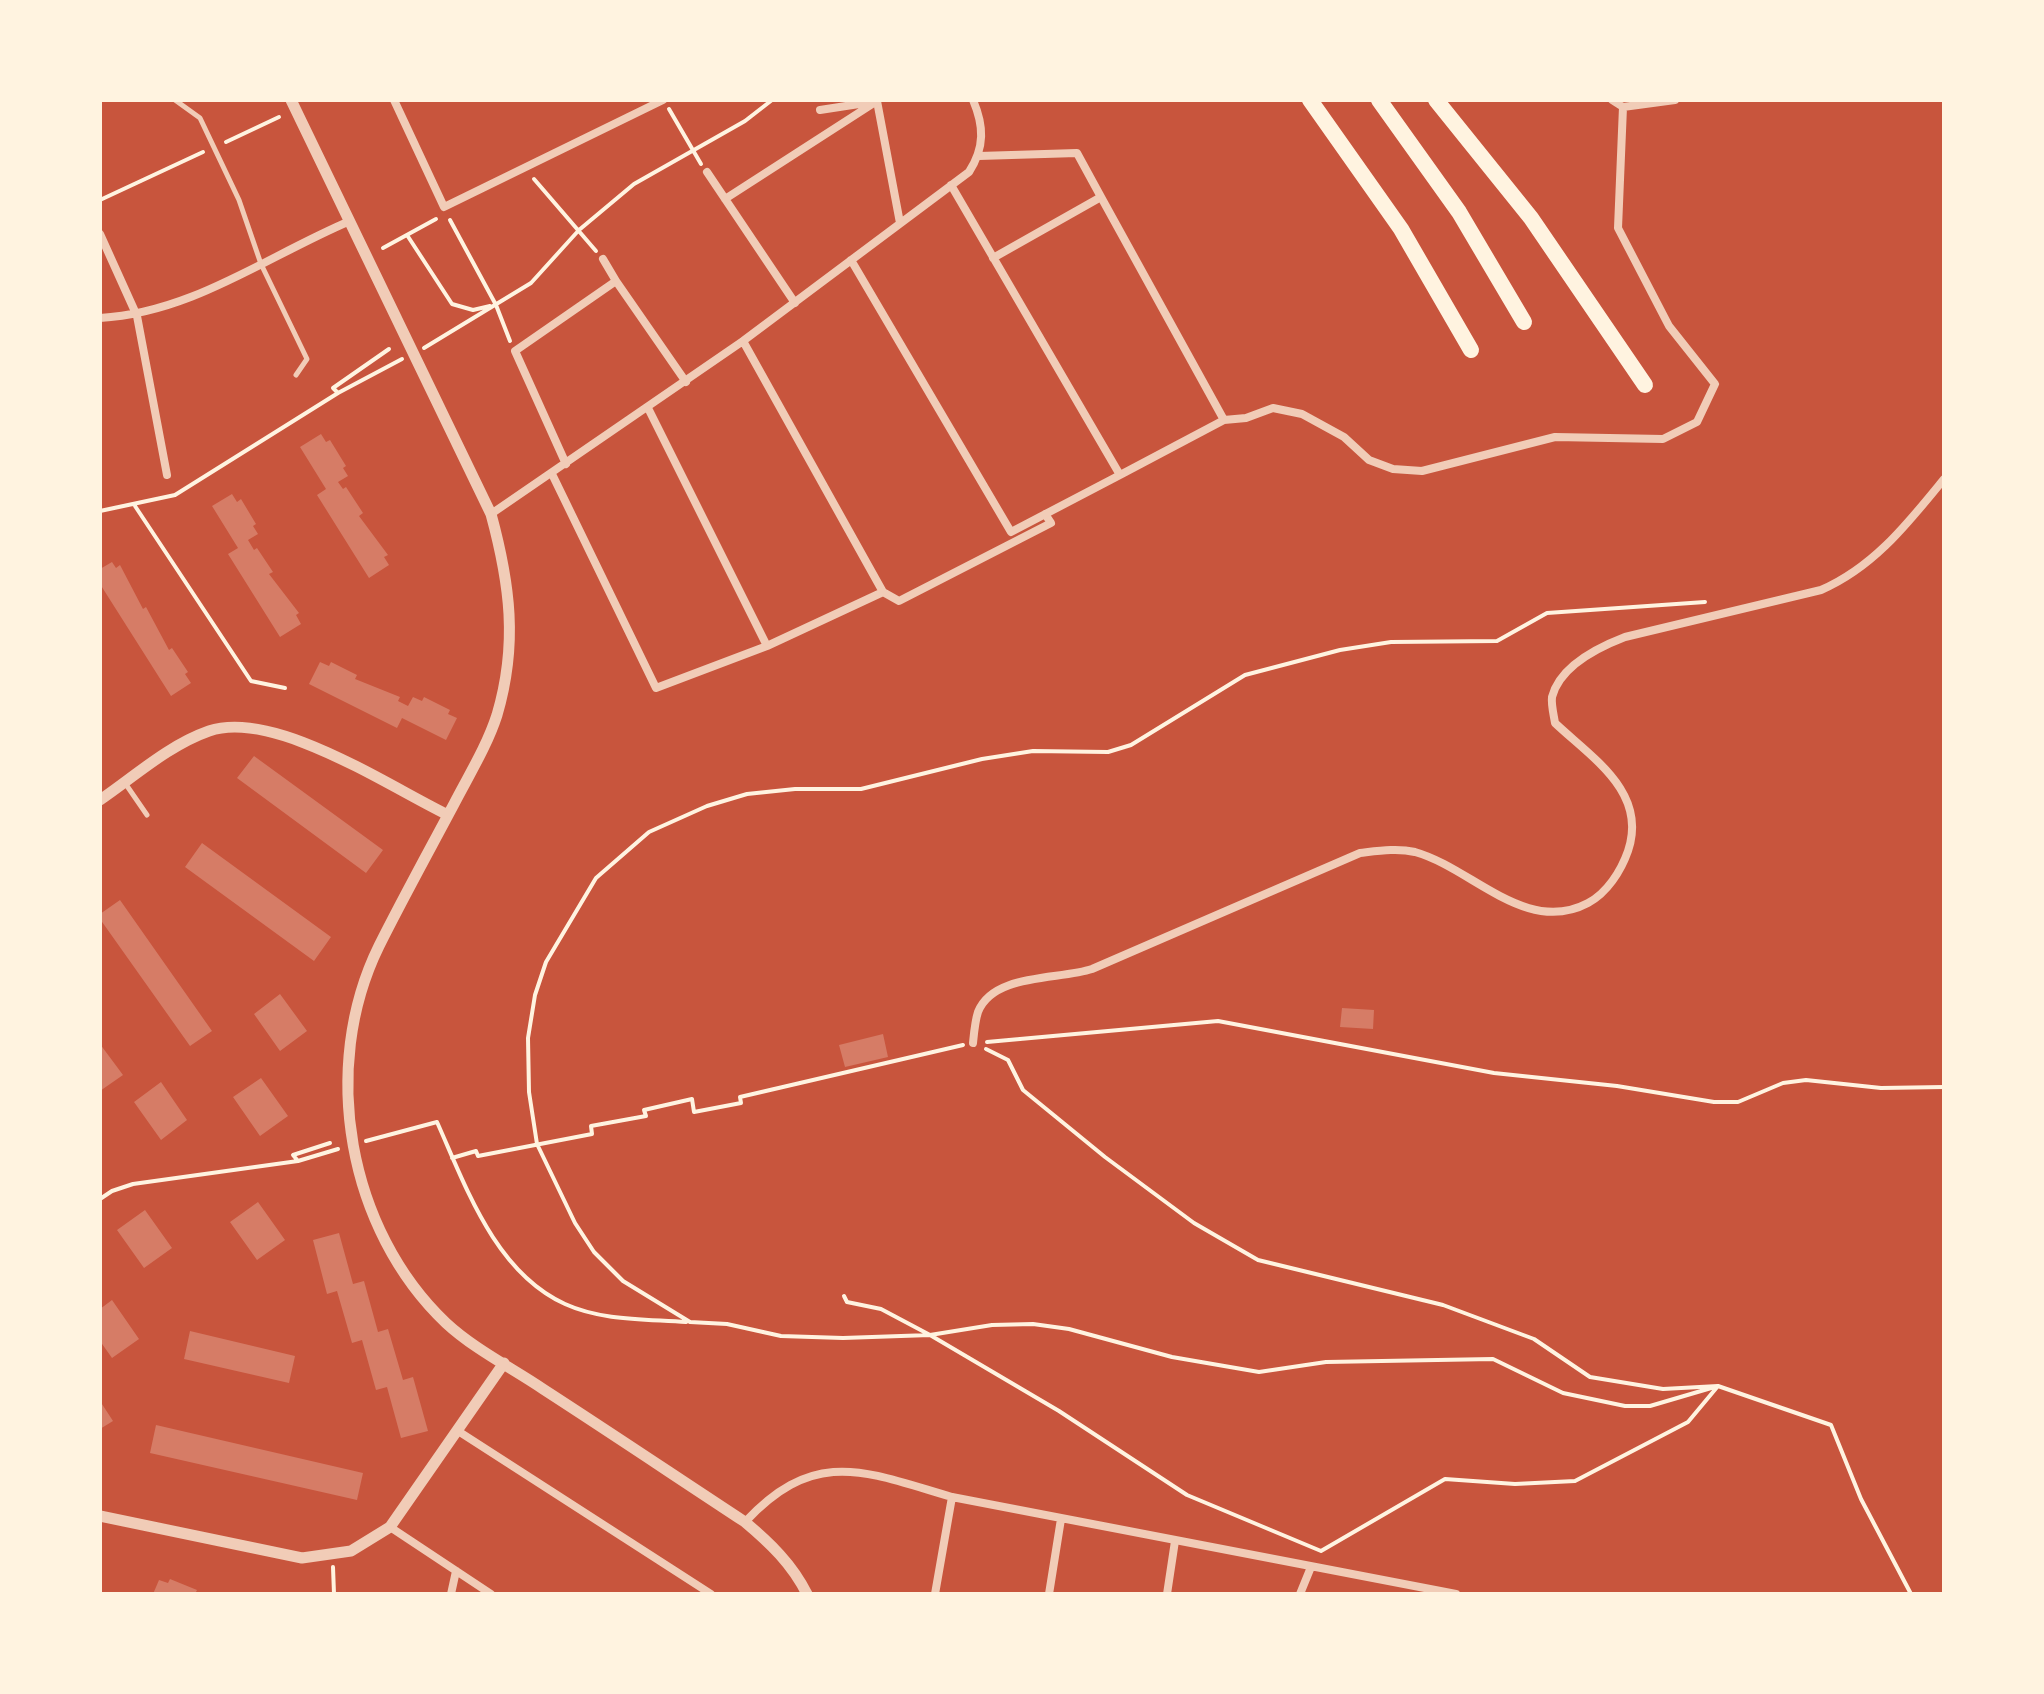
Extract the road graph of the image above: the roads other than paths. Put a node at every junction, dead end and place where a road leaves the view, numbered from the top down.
1 (175, 100) edge
2 (291, 100) edge
3 (407, 100) edge
4 (664, 100) edge
5 (973, 100) edge
6 (1310, 100) edge
7 (1379, 100) edge
8 (1436, 100) edge
9 (1612, 100) edge
10 (1675, 100) edge
11 (877, 101) edge
12 (395, 103) edge
13 (650, 103) edge
14 (1623, 107) junction
15 (820, 110) dead end
16 (979, 156) junction
17 (707, 172) dead end
18 (951, 185) junction
19 (1101, 197) junction
20 (725, 199) junction
21 (350, 221) junction
22 (900, 223) junction
23 (100, 234) edge
24 (993, 258) junction
25 (603, 259) road end
26 (851, 260) junction
27 (261, 264) junction
28 (616, 281) junction
29 (795, 303) junction
30 (137, 316) junction
31 (100, 318) edge
32 (1524, 322) dead end
33 (743, 341) junction
34 (1471, 350) dead end
35 (296, 375) dead end
36 (686, 382) junction
37 (1645, 385) dead end
38 (648, 408) junction
39 (1224, 420) junction
40 (566, 464) junction
41 (552, 474) junction
42 (167, 475) dead end
43 (1120, 475) junction
44 (1944, 479) edge
45 (491, 514) junction
46 (1045, 514) junction
47 (883, 592) junction
48 (767, 646) junction
49 (125, 783) junction
50 (100, 800) edge
51 (147, 815) dead end
52 (448, 815) junction
53 (973, 1043) road end
54 (504, 1363) junction
55 (458, 1431) junction
56 (952, 1497) junction
57 (100, 1516) edge
58 (1061, 1519) junction
59 (745, 1522) junction
60 (390, 1527) junction
61 (1175, 1541) junction
62 (1311, 1567) junction
63 (456, 1571) junction
64 (451, 1594) edge
65 (491, 1594) edge
66 (711, 1594) edge
67 (807, 1594) edge
68 (935, 1594) edge
69 (1049, 1594) edge
70 (1167, 1594) edge
71 (1300, 1594) edge
72 (1456, 1594) edge

1 - 27 lane
2 - 21 street
3 - 12 street
4 - 13 street
5 - 16 street
6 - 34 highway
7 - 32 highway
8 - 37 highway
9 - 14 street
10 - 14 street
11 - 15 street
11 - 20 street
11 - 22 street
12 - 13 street
14 - 39 street
16 - 18 street
16 - 19 street
17 - 20 street
18 - 22 street
18 - 24 street
19 - 24 street
19 - 39 street
20 - 29 street
21 - 27 street
21 - 45 street
22 - 26 street
23 - 30 street
24 - 43 street
25 - 28 street
26 - 29 street
26 - 46 street
27 - 30 street
27 - 35 lane
28 - 36 street
28 - 40 street
29 - 33 street
30 - 31 street
30 - 42 street
33 - 36 street
33 - 47 street
36 - 38 street
38 - 40 street
38 - 48 street
39 - 43 street
40 - 41 street
41 - 45 street
41 - 48 street
43 - 46 street
44 - 53 street
45 - 52 street
46 - 47 street
47 - 48 street
49 - 50 street
49 - 51 lane
49 - 52 street
52 - 54 street
54 - 55 street
54 - 59 street
55 - 60 street
55 - 66 street
56 - 58 street
56 - 59 street
56 - 68 street
57 - 60 street
58 - 61 street
58 - 69 street
59 - 67 street
60 - 63 street
61 - 62 street
61 - 70 street
62 - 71 street
62 - 72 street
63 - 64 street
63 - 65 street

